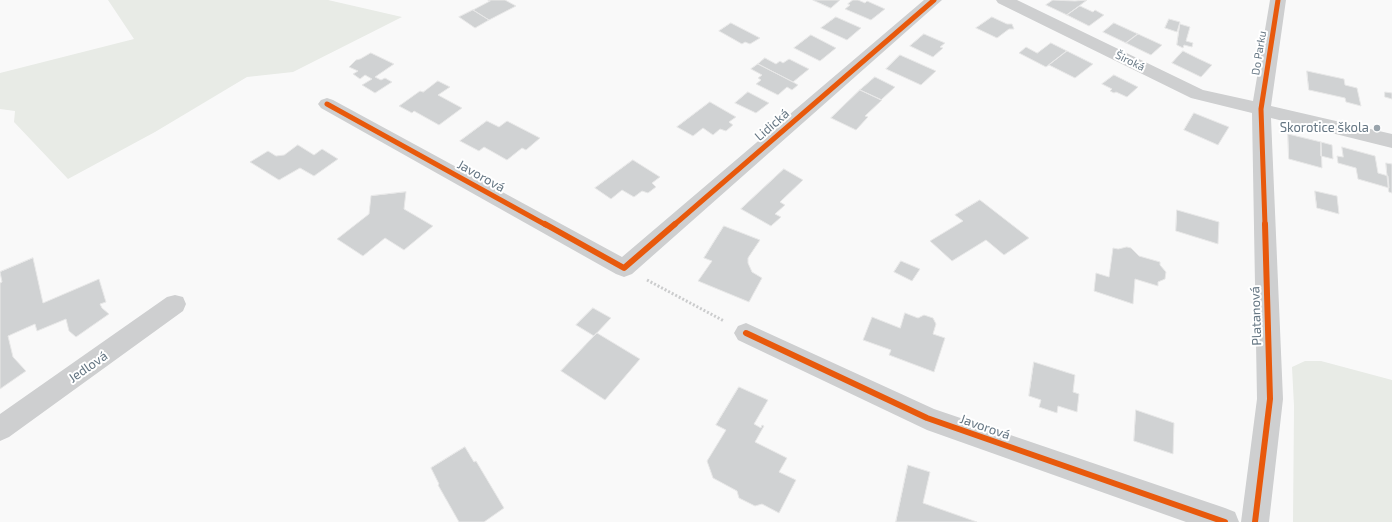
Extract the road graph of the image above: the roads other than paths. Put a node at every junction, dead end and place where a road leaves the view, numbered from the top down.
1 (934, 0) edge
2 (1004, 0) edge
3 (1278, 0) edge
4 (327, 104) dead end
5 (1261, 109) junction
6 (1392, 141) edge
7 (624, 268) joint
8 (175, 304) dead end
9 (746, 333) road end
10 (0, 429) edge
11 (1225, 522) edge
12 (1255, 522) edge

1 - 7 street, Lidická
2 - 5 street, Široká
3 - 5 street, Do Parku
4 - 7 street, Javorová
5 - 6 street, Široká
5 - 12 street, Platanová
8 - 10 street, Jedlová
9 - 11 street, Javorová

